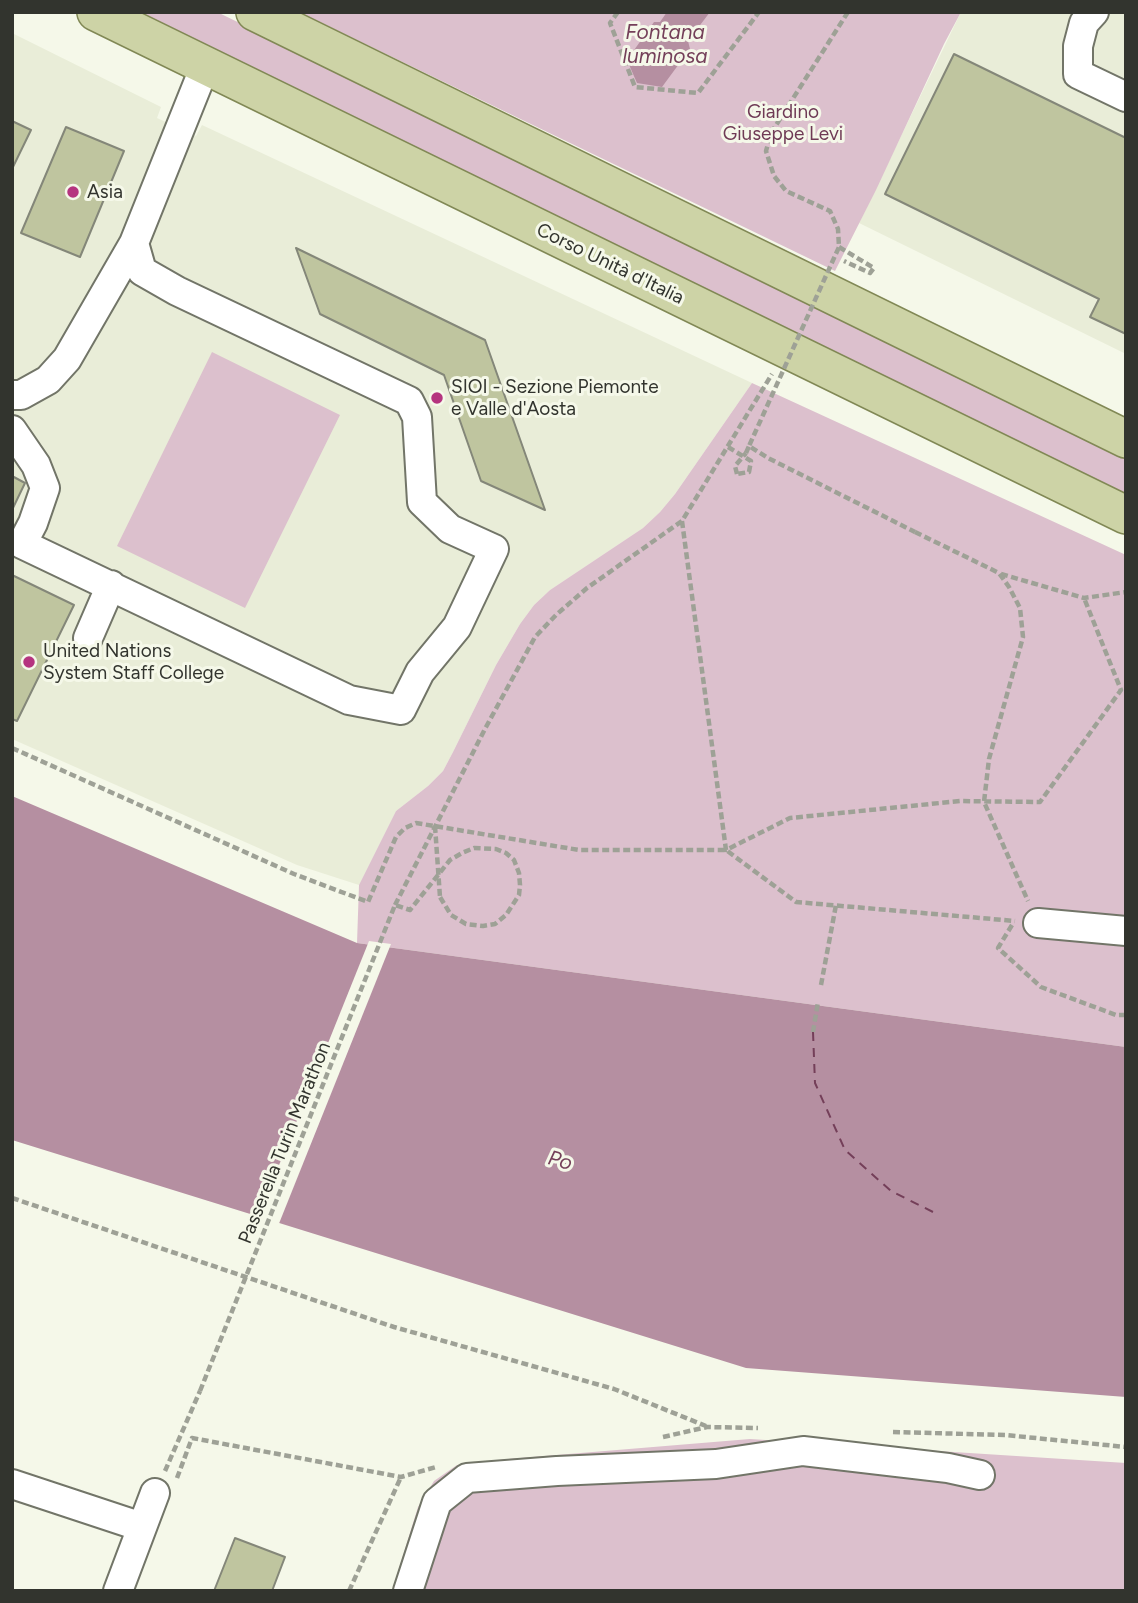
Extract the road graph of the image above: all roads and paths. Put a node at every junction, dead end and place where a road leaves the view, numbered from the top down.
1 (96, 12) edge
2 (255, 12) edge
3 (618, 12) edge
4 (758, 12) edge
5 (848, 12) edge
6 (1094, 12) edge
7 (205, 66) junction
8 (1126, 97) edge
9 (134, 243) junction
10 (839, 247) junction
11 (844, 261) dead end
12 (775, 371) dead end
13 (12, 395) edge
14 (12, 430) edge
15 (1126, 439) edge
16 (749, 446) junction
17 (728, 447) junction
18 (1126, 515) edge
19 (682, 521) junction
20 (999, 573) junction
21 (111, 585) junction
22 (1126, 592) edge
23 (1084, 598) junction
24 (88, 638) dead end
25 (12, 748) edge
26 (984, 802) junction
27 (435, 826) junction
28 (726, 850) junction
29 (396, 905) junction
30 (836, 905) junction
31 (1026, 922) junction
32 (1126, 930) edge
33 (821, 985) dead end
34 (818, 1002) dead end
35 (1126, 1015) edge
36 (813, 1032) dead end
37 (12, 1198) edge
38 (707, 1427) junction
39 (761, 1428) dead end
40 (883, 1432) dead end
41 (659, 1438) dead end
42 (1126, 1447) edge
43 (446, 1464) dead end
44 (980, 1475) dead end
45 (401, 1477) junction
46 (12, 1485) edge
47 (155, 1493) junction
48 (142, 1527) junction
49 (118, 1591) edge
50 (349, 1591) edge
51 (408, 1591) edge

1 - 7 main road, Corso Unità d'Italia
2 - 15 main road
3 - 4 path
5 - 10 path, bridge
6 - 8 street
7 - 9 street
7 - 18 main road, Corso Unità d'Italia
9 - 13 street
9 - 21 street
10 - 11 path
10 - 16 path, bridge
12 - 17 path
14 - 21 street
16 - 17 path, bridge
16 - 20 path, bridge
17 - 19 path
19 - 27 path, Passerella Turin Marathon
19 - 28 path
20 - 23 path
20 - 26 path
21 - 24 street
22 - 23 path
23 - 26 path
25 - 27 path
26 - 28 path
26 - 31 path
27 - 28 path
27 - 29 path, Passerella Turin Marathon
27 - 29 path, bridge
28 - 30 path
29 - 47 path, Passerella Turin Marathon, bridge
30 - 31 path
30 - 33 path
31 - 32 street
31 - 35 path
34 - 36 path
37 - 38 path
38 - 39 path
38 - 41 path
40 - 42 path
43 - 45 path
44 - 51 street
45 - 47 path
45 - 50 path
46 - 48 street
47 - 48 street
48 - 49 street

